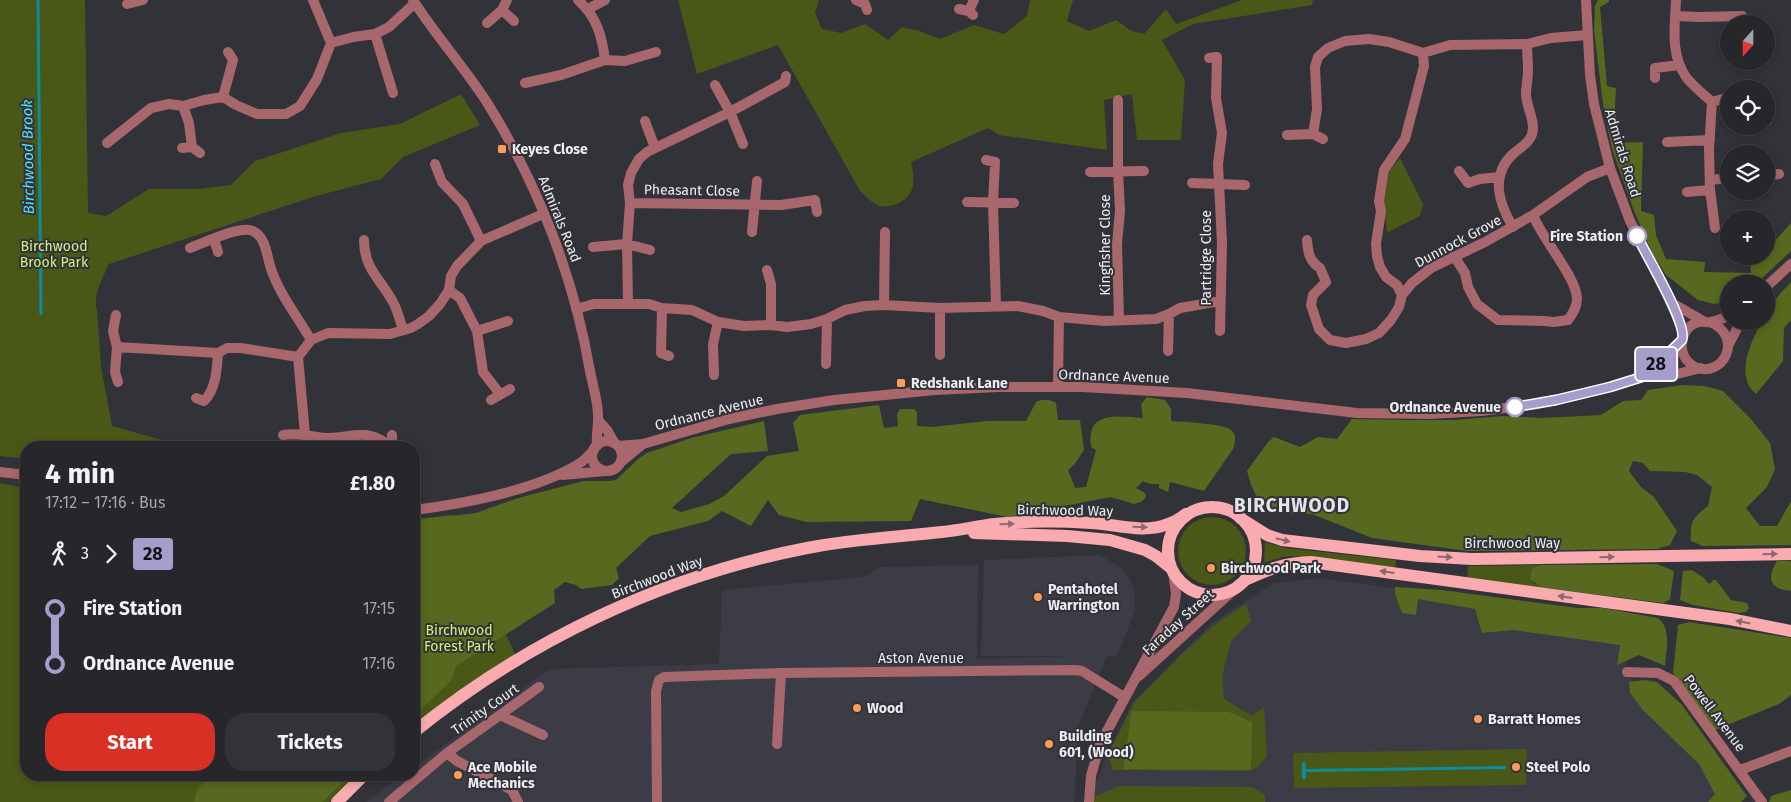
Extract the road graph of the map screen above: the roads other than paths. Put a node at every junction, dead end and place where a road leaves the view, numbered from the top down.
1 (143, 0) edge
2 (313, 0) edge
3 (507, 0) edge
4 (578, 0) edge
5 (605, 0) edge
6 (974, 0) edge
7 (1586, 0) edge
8 (1676, 0) edge
9 (414, 2) edge
10 (127, 4) dead end
11 (588, 9) junction
12 (502, 10) junction
13 (967, 12) dead end
14 (1675, 16) junction
15 (1720, 17) edge
16 (514, 21) dead end
17 (487, 23) dead end
18 (375, 34) junction
19 (1587, 35) junction
20 (331, 43) junction
21 (1527, 44) junction
22 (228, 52) dead end
23 (656, 52) dead end
24 (1422, 53) junction
25 (1209, 58) dead end
26 (605, 60) junction
27 (1679, 65) junction
28 (786, 76) dead end
29 (1655, 78) dead end
30 (525, 83) dead end
31 (715, 85) dead end
32 (393, 93) dead end
33 (224, 98) junction
34 (1118, 100) dead end
35 (1720, 100) edge
36 (1712, 102) junction
37 (183, 106) junction
38 (730, 112) junction
39 (645, 120) dead end
40 (1287, 135) dead end
41 (1710, 140) junction
42 (1666, 142) dead end
43 (107, 143) dead end
44 (743, 144) dead end
45 (655, 148) junction
46 (192, 149) dead end
47 (986, 160) dead end
48 (435, 164) dead end
49 (1610, 168) junction
50 (1459, 170) dead end
51 (1118, 171) junction
52 (1144, 171) dead end
53 (1090, 172) dead end
54 (1500, 176) junction
55 (756, 181) dead end
56 (1720, 181) edge
57 (1192, 183) dead end
58 (1219, 184) junction
59 (1245, 185) dead end
60 (1710, 185) junction
61 (1687, 192) dead end
62 (967, 202) dead end
63 (630, 203) junction
64 (1014, 203) dead end
65 (754, 204) junction
66 (993, 204) junction
67 (817, 212) dead end
68 (544, 214) junction
69 (1533, 215) junction
70 (1513, 227) junction
71 (1715, 228) dead end
72 (886, 230) dead end
73 (752, 232) dead end
74 (363, 238) dead end
75 (214, 239) junction
76 (1307, 240) dead end
77 (481, 241) junction
78 (627, 244) junction
79 (593, 247) dead end
80 (190, 248) dead end
81 (650, 250) dead end
82 (218, 252) dead end
83 (1454, 256) junction
84 (1791, 264) edge
85 (767, 270) dead end
86 (1775, 279) edge
87 (449, 290) junction
88 (1402, 295) junction
89 (1220, 301) junction
90 (1672, 303) junction
91 (628, 304) junction
92 (884, 305) junction
93 (996, 306) junction
94 (662, 308) junction
95 (940, 308) junction
96 (576, 309) junction
97 (1169, 314) junction
98 (116, 315) dead end
99 (1059, 317) junction
100 (827, 319) junction
101 (1119, 319) junction
102 (1720, 319) edge
103 (508, 321) dead end
104 (718, 322) junction
105 (1708, 322) junction
106 (771, 325) junction
107 (403, 330) junction
108 (1736, 330) edge
109 (477, 331) junction
110 (1220, 331) dead end
111 (1683, 338) junction
112 (311, 340) junction
113 (1728, 346) junction
114 (117, 348) junction
115 (1168, 351) dead end
116 (218, 353) junction
117 (940, 355) dead end
118 (669, 356) dead end
119 (298, 357) junction
120 (826, 364) dead end
121 (1701, 368) junction
122 (714, 375) dead end
123 (1645, 376) junction
124 (118, 382) dead end
125 (1058, 387) junction
126 (510, 389) dead end
127 (196, 398) dead end
128 (598, 420) junction
129 (305, 434) junction
130 (392, 434) dead end
131 (283, 435) dead end
132 (381, 441) edge
133 (392, 441) edge
134 (643, 444) junction
135 (616, 445) junction
136 (595, 448) junction
137 (620, 463) junction
138 (606, 471) junction
139 (0, 472) edge
140 (20, 474) edge
141 (557, 476) junction
142 (420, 509) edge
143 (1186, 514) junction
144 (1240, 518) junction
145 (941, 532) junction
146 (1791, 554) edge
147 (1172, 570) junction
148 (1242, 583) junction
149 (1791, 631) edge
150 (1627, 672) dead end
151 (781, 673) junction
152 (1136, 679) junction
153 (539, 687) dead end
154 (1124, 697) junction
155 (500, 715) junction
156 (420, 727) edge
157 (543, 736) dead end
158 (777, 744) dead end
159 (1791, 751) edge
160 (447, 753) junction
161 (1740, 770) junction
162 (420, 777) edge
163 (358, 781) edge
164 (416, 781) edge
165 (394, 801) edge
166 (337, 802) edge
167 (518, 802) edge
168 (657, 802) edge
169 (1088, 802) edge
170 (1762, 802) edge

1 - 10 street
2 - 20 street
3 - 12 street
4 - 11 street
5 - 11 street
6 - 13 street
7 - 19 street, Admirals Road
8 - 14 street
9 - 18 street
9 - 68 street, Admirals Road
11 - 26 street
12 - 16 street
12 - 17 street
14 - 15 street
14 - 27 street
18 - 20 street
18 - 32 street
19 - 21 street
19 - 49 street, Admirals Road
20 - 33 street
21 - 24 street
21 - 54 street
22 - 33 street
23 - 26 street
24 - 40 street
24 - 88 street
25 - 58 street, Partridge Close
26 - 30 street
27 - 29 street
27 - 36 street
28 - 38 street
31 - 38 street
33 - 37 street
34 - 51 street, Kingfisher Close
35 - 36 street
36 - 41 street
37 - 43 street
37 - 46 street
38 - 44 street
38 - 45 street
39 - 45 street
41 - 42 street
41 - 60 street
45 - 63 street
47 - 66 street
48 - 77 street
49 - 69 street, Dunnock Grove
49 - 90 street, Admirals Road
50 - 54 street
51 - 52 street
51 - 53 street
51 - 101 street, Kingfisher Close
54 - 70 street
55 - 65 street, Pheasant Close
56 - 60 street
57 - 58 street
58 - 59 street
58 - 89 street, Partridge Close
60 - 61 street
60 - 71 street
62 - 66 street
63 - 65 street, Pheasant Close
63 - 78 street
64 - 66 street
65 - 67 street, Pheasant Close
65 - 73 street, Pheasant Close
66 - 93 street
68 - 77 street
68 - 96 street, Admirals Road
69 - 70 street, Dunnock Grove
69 - 83 street
70 - 83 street, Dunnock Grove
72 - 92 street
74 - 107 street
75 - 80 street
75 - 82 street
75 - 112 street
76 - 88 street, Dunnock Grove
77 - 87 street
78 - 79 street
78 - 81 street
78 - 91 street
83 - 88 street, Dunnock Grove
84 - 86 street
85 - 106 street
87 - 107 street
87 - 109 street
89 - 97 street
89 - 110 street, Partridge Close
90 - 105 street
90 - 111 street, Admirals Road
91 - 94 street
91 - 96 street
92 - 95 street
92 - 100 street
93 - 95 street
93 - 99 street
94 - 104 street
94 - 118 street
95 - 117 street
96 - 128 street, Admirals Road
97 - 101 street
97 - 115 street
98 - 114 street
99 - 101 street
99 - 125 street
100 - 106 street
100 - 120 street
102 - 105 street
103 - 109 street
104 - 106 street
104 - 122 street
105 - 111 street
105 - 113 street
107 - 112 street
108 - 113 street
109 - 126 street
111 - 121 street
111 - 123 street, Ordnance Avenue
112 - 119 street
113 - 121 street
114 - 116 street
114 - 124 street
116 - 119 street
116 - 127 street
119 - 129 street
121 - 123 street, Ordnance Avenue
123 - 125 street, Ordnance Avenue
125 - 134 street, Ordnance Avenue
128 - 135 street, Admirals Road
128 - 136 street, Admirals Road
129 - 131 street
129 - 132 street
130 - 133 street
134 - 135 street, Ordnance Avenue
134 - 137 street, Ordnance Avenue
135 - 136 street
135 - 137 street
136 - 138 street
136 - 141 street
137 - 138 street
138 - 141 street
139 - 140 street
141 - 142 street
143 - 144 main road
145 -> 143 main road, Birchwood Way
143 - 147 main road
144 -> 146 main road, Birchwood Way
144 - 148 main road
145 - 147 main road, Birchwood Way
145 - 156 main road, Birchwood Way
147 - 148 main road
147 - 152 street, Faraday Street
149 -> 148 main road
148 - 152 street, Faraday Street
150 - 161 street, Powell Avenue
151 - 154 street, Aston Avenue
151 - 158 street
151 - 168 street, Aston Avenue
152 - 154 street, Faraday Street
153 - 155 street, Trinity Court
154 - 169 street, Faraday Street
155 - 157 street
155 - 160 street, Trinity Court
159 - 161 street
160 - 162 street, Trinity Court
160 - 167 street, Trinity Court
161 - 170 street, Powell Avenue
163 - 166 main road
164 - 165 street, Trinity Court

